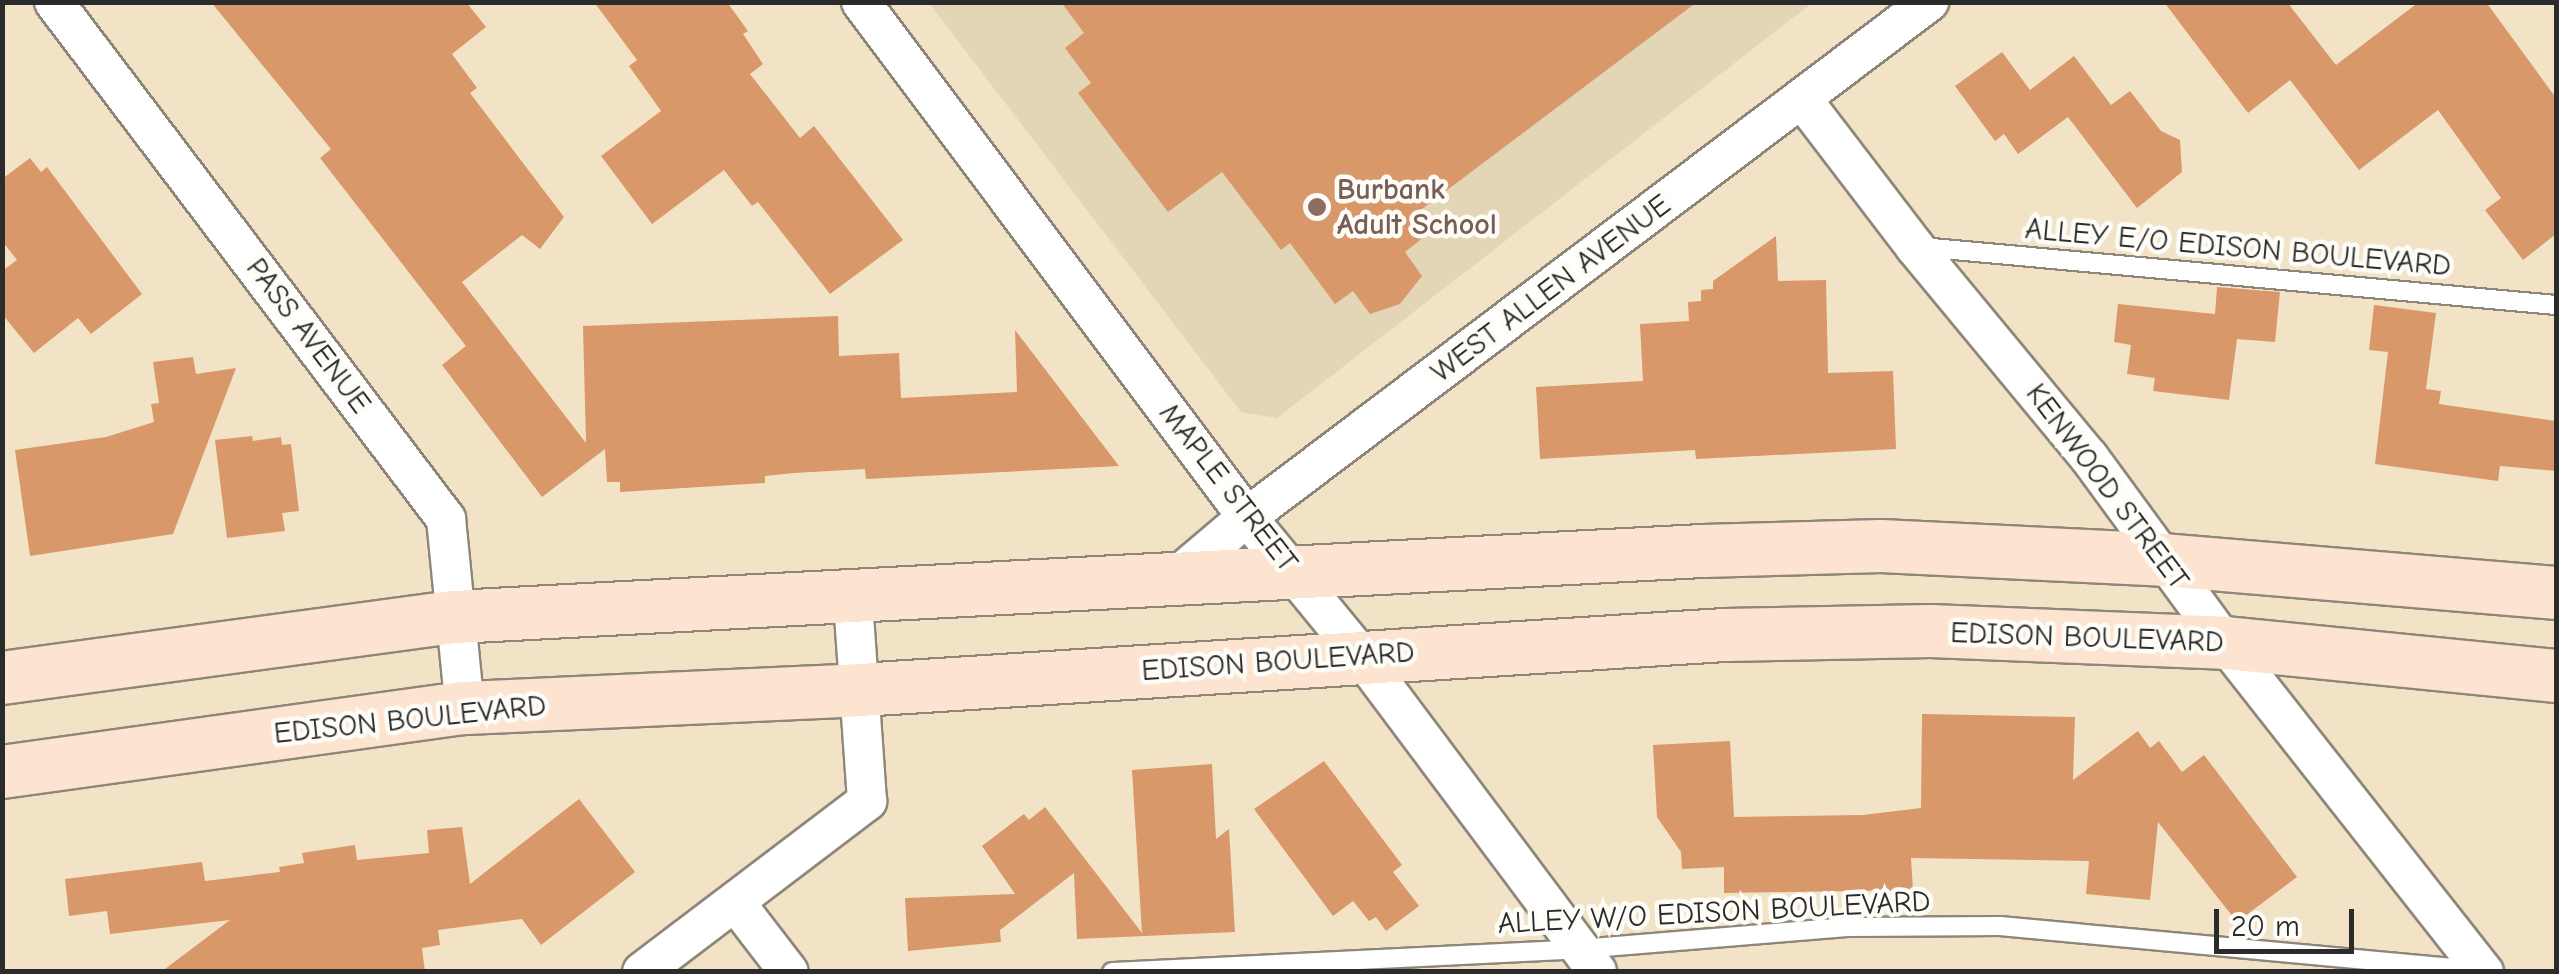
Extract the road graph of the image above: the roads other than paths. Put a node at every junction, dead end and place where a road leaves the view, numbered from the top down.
1 (54, 2) edge
2 (860, 2) edge
3 (1929, 2) edge
4 (1802, 99) junction
5 (1915, 247) junction
6 (2556, 305) edge
7 (1247, 517) junction
8 (2164, 560) junction
9 (1296, 576) junction
10 (1175, 578) junction
11 (2556, 593) edge
12 (853, 600) junction
13 (455, 617) junction
14 (2225, 643) junction
15 (1361, 656) junction
16 (2556, 676) edge
17 (2, 678) edge
18 (860, 690) junction
19 (465, 708) junction
20 (2, 772) edge
21 (735, 902) junction
22 (1589, 960) edge
23 (2488, 971) edge
24 (642, 972) edge
25 (789, 972) edge
26 (1112, 972) edge

1 - 13 street, PASS AVENUE
2 - 7 street, MAPLE STREET
3 - 4 street, WEST ALLEN AVENUE
4 - 5 street, KENWOOD STREET
4 - 7 street, WEST ALLEN AVENUE
5 - 6 lane, ALLEY E/O EDISON BOULEVARD
5 - 8 street, KENWOOD STREET
7 - 9 street, MAPLE STREET
7 - 10 street, WEST ALLEN AVENUE
8 - 9 main road
8 - 11 main road
8 - 14 street, KENWOOD STREET
9 - 10 main road
9 - 15 street, MAPLE STREET
10 - 12 main road
12 - 13 main road
12 - 18 street
13 - 17 main road
13 - 19 street, PASS AVENUE
14 - 15 main road, EDISON BOULEVARD
14 - 16 main road, EDISON BOULEVARD
14 - 23 street, KENWOOD STREET
15 - 18 main road, EDISON BOULEVARD
15 - 22 street, MAPLE STREET
18 - 19 main road, EDISON BOULEVARD
18 - 21 street
19 - 20 main road, EDISON BOULEVARD
21 - 24 street
21 - 25 street
22 - 23 lane, ALLEY W/O EDISON BOULEVARD
22 - 26 lane, ALLEY W/O EDISON BOULEVARD

